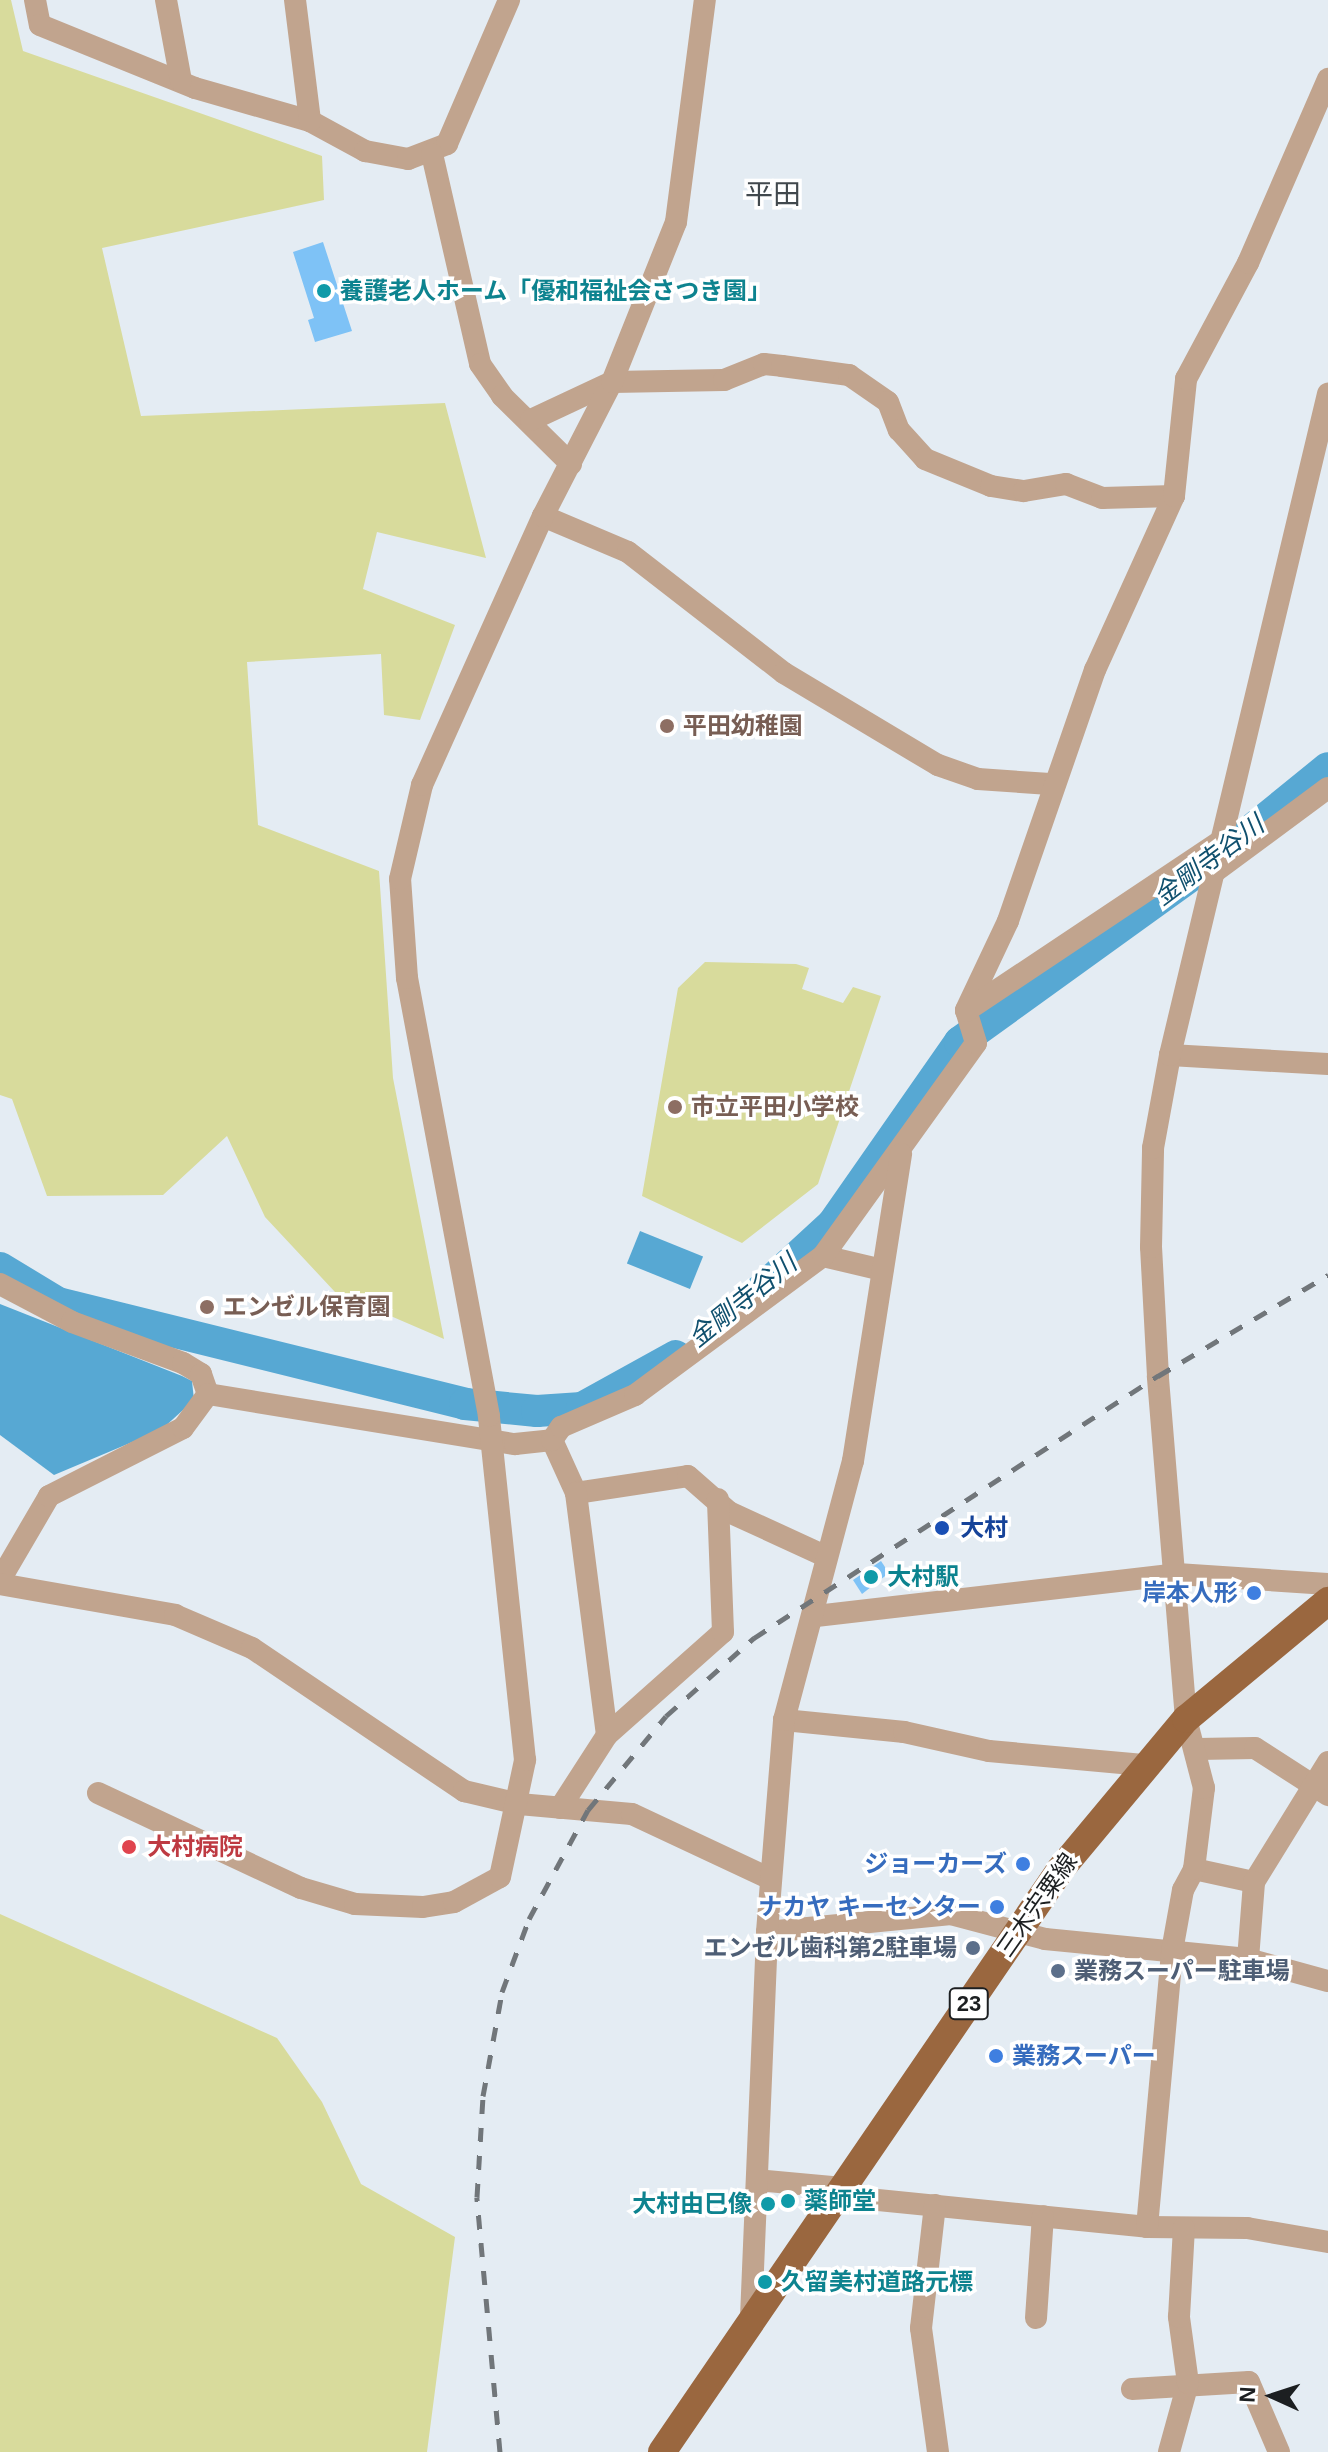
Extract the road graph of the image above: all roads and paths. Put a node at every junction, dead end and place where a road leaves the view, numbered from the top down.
1 (35, 0) edge
2 (166, 0) edge
3 (295, 0) edge
4 (509, 0) edge
5 (705, 0) edge
6 (1328, 79) edge
7 (181, 81) junction
8 (310, 121) junction
9 (432, 154) junction
10 (612, 382) junction
11 (1328, 394) edge
12 (531, 420) junction
13 (571, 464) junction
14 (1174, 496) junction
15 (543, 516) junction
16 (1050, 784) junction
17 (1328, 788) edge
18 (1221, 841) junction
19 (1213, 873) junction
20 (966, 1011) junction
21 (1170, 1055) junction
22 (1328, 1064) edge
23 (901, 1149) junction
24 (823, 1256) junction
25 (882, 1270) junction
26 (0, 1284) edge
27 (208, 1394) junction
28 (492, 1438) junction
29 (552, 1440) junction
30 (576, 1493) junction
31 (718, 1499) junction
32 (823, 1555) junction
33 (1177, 1574) junction
34 (0, 1582) edge
35 (1328, 1584) edge
36 (1328, 1601) edge
37 (816, 1616) junction
38 (1186, 1719) junction
39 (784, 1720) junction
40 (607, 1735) junction
41 (1198, 1749) junction
42 (1328, 1762) edge
43 (1143, 1765) junction
44 (1321, 1791) edge
45 (98, 1793) dead end
46 (519, 1804) junction
47 (560, 1808) junction
48 (1194, 1869) junction
49 (771, 1879) junction
50 (1254, 1882) junction
51 (767, 1932) junction
52 (1018, 1932) junction
53 (1172, 1951) junction
54 (1248, 1959) junction
55 (1328, 1981) edge
56 (757, 2180) junction
57 (840, 2192) junction
58 (935, 2205) junction
59 (1043, 2216) junction
60 (1147, 2227) junction
61 (1184, 2228) junction
62 (1328, 2242) edge
63 (751, 2317) junction
64 (1036, 2318) dead end
65 (1188, 2383) junction
66 (1132, 2389) dead end
67 (662, 2452) edge
68 (938, 2452) edge
69 (1169, 2452) edge
70 (1279, 2452) edge

1 - 7 street
2 - 7 street
3 - 8 street
4 - 9 street
5 - 10 street
6 - 14 street
7 - 8 street
8 - 9 street
9 - 12 street
10 - 12 street
10 - 13 street
10 - 14 street
11 - 18 street
12 - 13 street
13 - 15 street
14 - 16 street
15 - 16 street
15 - 28 street
16 - 20 street
17 - 19 street
18 - 19 street
18 - 20 street
19 - 21 street
20 - 23 street
21 - 22 street
21 - 33 street
23 - 24 street
23 - 25 street
24 - 25 street
24 - 29 street
25 - 32 street
26 - 27 street
27 - 28 street
27 - 34 street
28 - 29 street
28 - 46 street
29 - 30 street
30 - 31 street
30 - 40 street
31 - 32 street
31 - 40 street
32 - 37 street
33 - 35 street
33 - 37 street
33 - 38 street
34 - 46 street
36 - 38 main road, 三木宍粟線 / 23
37 - 39 street
38 - 41 street
38 - 43 main road, 三木宍粟線 / 23
39 - 43 street
39 - 49 street
40 - 47 street
41 - 44 street
41 - 48 street
42 - 44 street
43 - 52 main road, 三木宍粟線 / 23
44 - 50 street
45 - 46 street
46 - 47 street
47 - 49 street
48 - 50 street
48 - 53 street
49 - 51 street
50 - 54 street
51 - 52 street
51 - 56 street
52 - 53 street
52 - 57 main road, 三木宍粟線 / 23
53 - 54 street
53 - 60 street
54 - 55 street
56 - 57 street
56 - 63 street
57 - 58 street
57 - 63 main road, 三木宍粟線 / 23
58 - 59 street
58 - 68 street
59 - 60 street
59 - 64 street
60 - 61 street
61 - 62 street
61 - 65 street
63 - 67 main road, 三木宍粟線 / 23
65 - 66 street
65 - 69 street
65 - 70 street

